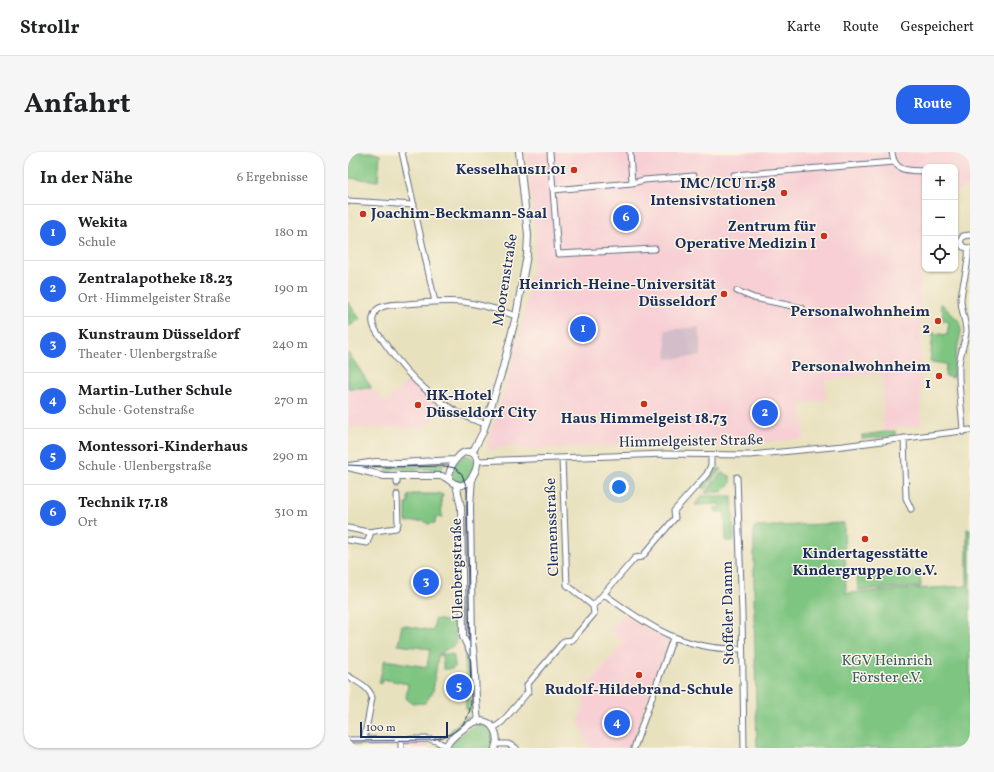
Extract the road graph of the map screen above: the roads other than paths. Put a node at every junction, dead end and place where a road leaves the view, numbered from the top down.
1 (402, 152) edge
2 (519, 152) edge
3 (550, 152) edge
4 (630, 152) edge
5 (892, 152) edge
6 (894, 162) junction
7 (922, 171) edge
8 (734, 175) dead end
9 (694, 176) dead end
10 (632, 184) junction
11 (553, 190) junction
12 (348, 201) edge
13 (414, 205) junction
14 (970, 235) edge
15 (969, 248) edge
16 (655, 249) dead end
17 (737, 291) dead end
18 (435, 302) junction
19 (802, 308) dead end
20 (516, 316) junction
21 (486, 424) junction
22 (970, 430) edge
23 (963, 432) junction
24 (904, 438) junction
25 (472, 453) junction
26 (711, 456) junction
27 (562, 459) junction
28 (455, 460) junction
29 (478, 461) junction
30 (348, 467) edge
31 (397, 476) junction
32 (737, 477) dead end
33 (449, 478) junction
34 (472, 478) junction
35 (397, 483) tunnel mouth
36 (456, 484) junction
37 (397, 495) tunnel mouth
38 (911, 509) dead end
39 (348, 528) edge
40 (368, 532) junction
41 (348, 540) edge
42 (604, 594) junction
43 (593, 606) junction
44 (673, 638) junction
45 (741, 649) junction
46 (474, 660) junction
47 (348, 676) edge
48 (478, 721) junction
49 (494, 728) junction
50 (401, 739) junction
51 (348, 740) edge
52 (364, 740) junction
53 (496, 746) edge
54 (446, 747) edge
55 (401, 748) edge
56 (516, 748) edge
57 (634, 748) edge
58 (744, 748) edge

1 - 13 street
2 - 20 street, Moorenstraße
3 - 11 street
4 - 10 street
5 - 6 street
6 - 7 street
6 - 8 street
9 - 10 street
10 - 11 street
11 - 16 street
12 - 13 street
13 - 18 street
14 - 15 street
15 - 23 street
17 - 19 street
18 - 20 street
18 - 21 street
20 - 21 street, Moorenstraße
21 - 25 street, Moorenstraße
22 - 23 street, Himmelgeister Straße
23 - 24 street, Himmelgeister Straße
24 - 26 street, Himmelgeister Straße
24 - 38 street
25 - 28 street
25 - 29 street
26 - 27 street, Himmelgeister Straße
26 - 42 street
27 - 29 street, Himmelgeister Straße
27 - 43 street, Clemensstraße
28 - 30 street
28 - 33 street
29 - 34 street
30 - 31 street
31 - 33 street
31 - 35 street
32 - 45 street, Stoffeler Damm
33 - 36 street
34 - 36 street
34 - 46 street, Ulenbergstraße
36 - 46 street, Ulenbergstraße
37 - 40 street
39 - 40 street
40 - 41 street
42 - 43 street
42 - 44 street
43 - 49 street
44 - 45 street
44 - 57 street
45 - 58 street, Stoffeler Damm
46 - 48 street, Ulenbergstraße
47 - 52 street
48 - 49 street
48 - 54 street
49 - 53 street
50 - 52 street
50 - 54 street
50 - 55 street
51 - 52 street
53 - 56 street

